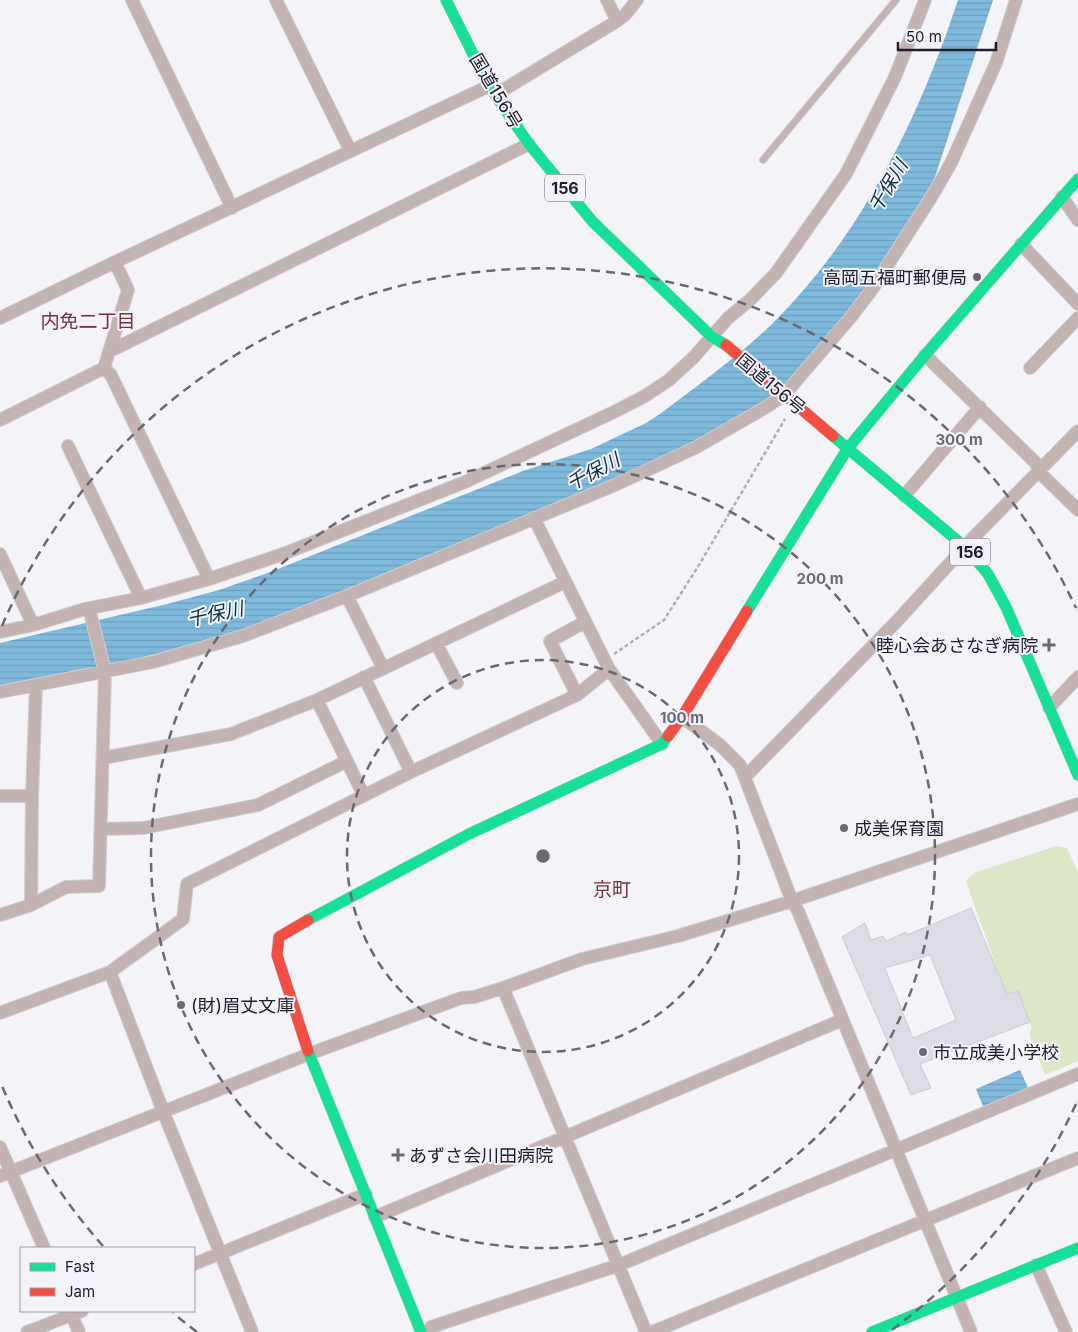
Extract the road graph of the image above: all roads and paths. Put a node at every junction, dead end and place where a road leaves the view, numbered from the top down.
1 (132, 0) edge
2 (276, 0) edge
3 (446, 0) edge
4 (607, 0) edge
5 (637, 0) edge
6 (896, 0) edge
7 (925, 0) edge
8 (1016, 0) edge
9 (617, 21) junction
10 (489, 86) junction
11 (529, 144) junction
12 (350, 150) junction
13 (763, 160) dead end
14 (1078, 178) edge
15 (1062, 197) junction
16 (232, 208) junction
17 (1078, 220) edge
18 (1021, 244) junction
19 (115, 262) junction
20 (1078, 304) edge
21 (0, 318) edge
22 (1078, 318) edge
23 (712, 336) junction
24 (110, 351) junction
25 (925, 355) junction
26 (104, 368) junction
27 (1030, 368) dead end
28 (782, 394) junction
29 (794, 404) junction
30 (980, 407) junction
31 (0, 420) edge
32 (1078, 431) edge
33 (68, 446) dead end
34 (848, 448) junction
35 (1039, 472) junction
36 (904, 496) junction
37 (1078, 510) edge
38 (534, 518) junction
39 (965, 547) junction
40 (0, 554) edge
41 (209, 579) junction
42 (565, 582) junction
43 (347, 596) junction
44 (141, 598) junction
45 (90, 613) junction
46 (585, 622) junction
47 (33, 625) junction
48 (0, 632) edge
49 (436, 643) junction
50 (607, 664) junction
51 (382, 668) junction
52 (104, 669) junction
53 (364, 677) junction
54 (1078, 678) edge
55 (457, 683) dead end
56 (36, 685) junction
57 (0, 692) edge
58 (577, 695) junction
59 (317, 700) junction
60 (1049, 708) junction
61 (682, 717) junction
62 (662, 744) junction
63 (103, 758) junction
64 (347, 761) junction
65 (411, 772) junction
66 (1078, 775) edge
67 (745, 777) junction
68 (0, 796) edge
69 (32, 796) junction
70 (364, 796) junction
71 (1078, 804) edge
72 (101, 829) junction
73 (792, 901) junction
74 (32, 905) junction
75 (0, 915) edge
76 (110, 972) junction
77 (503, 988) junction
78 (0, 1014) edge
79 (842, 1020) junction
80 (309, 1054) junction
81 (1078, 1074) edge
82 (163, 1111) junction
83 (564, 1136) junction
84 (0, 1147) edge
85 (895, 1149) junction
86 (1078, 1158) edge
87 (6, 1174) edge
88 (366, 1194) junction
89 (375, 1217) junction
90 (924, 1221) junction
91 (43, 1247) edge
92 (1078, 1248) edge
93 (221, 1253) junction
94 (195, 1264) edge
95 (619, 1265) junction
96 (1036, 1265) junction
97 (957, 1298) junction
98 (74, 1312) edge
99 (27, 1332) edge
100 (78, 1332) edge
101 (252, 1332) edge
102 (421, 1332) edge
103 (428, 1332) edge
104 (646, 1332) edge
105 (652, 1332) edge
106 (872, 1332) edge
107 (971, 1332) edge
108 (1066, 1332) edge

1 - 16 street
2 - 12 street
3 - 10 main road, 国道156号 / 156
4 - 9 street
5 - 9 street
6 - 13 lane
7 - 23 street
8 - 28 street
9 - 10 street
10 - 11 main road, 国道156号 / 156
10 - 12 street
11 - 23 main road, 国道156号 / 156
11 - 24 street
12 - 16 street
14 - 15 main road
15 - 17 street
15 - 18 main road
16 - 19 street
18 - 20 street
18 - 25 main road
19 - 21 street
19 - 24 street
22 - 27 street
23 - 28 main road, 国道156号 / 156
23 - 41 street
24 - 26 street
25 - 30 street
25 - 34 main road
26 - 31 street
26 - 41 street
28 - 29 main road, 国道156号 / 156
28 - 38 street
29 - 34 main road, 国道156号 / 156
29 - 50 path
30 - 35 street
30 - 36 street
32 - 35 street
33 - 44 street
34 - 36 main road, 国道156号 / 156
34 - 61 main road
35 - 37 street
35 - 39 street
36 - 39 main road, 国道156号 / 156
38 - 42 street
38 - 43 street
39 - 60 main road, 国道156号 / 156
39 - 67 street
40 - 47 street
41 - 44 street
42 - 46 street
42 - 49 street
43 - 51 street
43 - 52 street
44 - 45 street
45 - 47 street
45 - 52 street
46 - 50 street
46 - 58 street
47 - 48 street
49 - 51 street
49 - 55 street
50 - 58 street
50 - 62 street
51 - 53 street
52 - 56 street
52 - 63 street
53 - 59 street
53 - 65 street
54 - 60 street
56 - 57 street
56 - 69 street
58 - 65 street
59 - 63 street
59 - 64 street
60 - 66 main road, 国道156号 / 156
61 - 62 main road
61 - 67 street
62 - 80 main road
63 - 72 street
64 - 70 street
64 - 72 street
65 - 70 street
67 - 73 street
68 - 69 street
69 - 74 street
70 - 76 street
71 - 73 street
72 - 74 street
73 - 77 street
73 - 79 street
74 - 75 street
76 - 78 street
76 - 82 street
77 - 80 street
77 - 83 street
79 - 83 street
79 - 85 street
80 - 82 street
80 - 88 main road
81 - 85 street
82 - 87 street
82 - 93 street
83 - 89 street
83 - 95 street
84 - 87 street
85 - 90 street
85 - 95 street
86 - 90 street
87 - 91 street
88 - 89 main road
88 - 93 street
89 - 102 main road
90 - 97 street
90 - 105 street
92 - 96 main road
93 - 94 street
93 - 101 street
95 - 103 street
95 - 104 street
96 - 97 main road
96 - 108 street
97 - 106 main road
97 - 107 street
98 - 99 street
98 - 100 street

